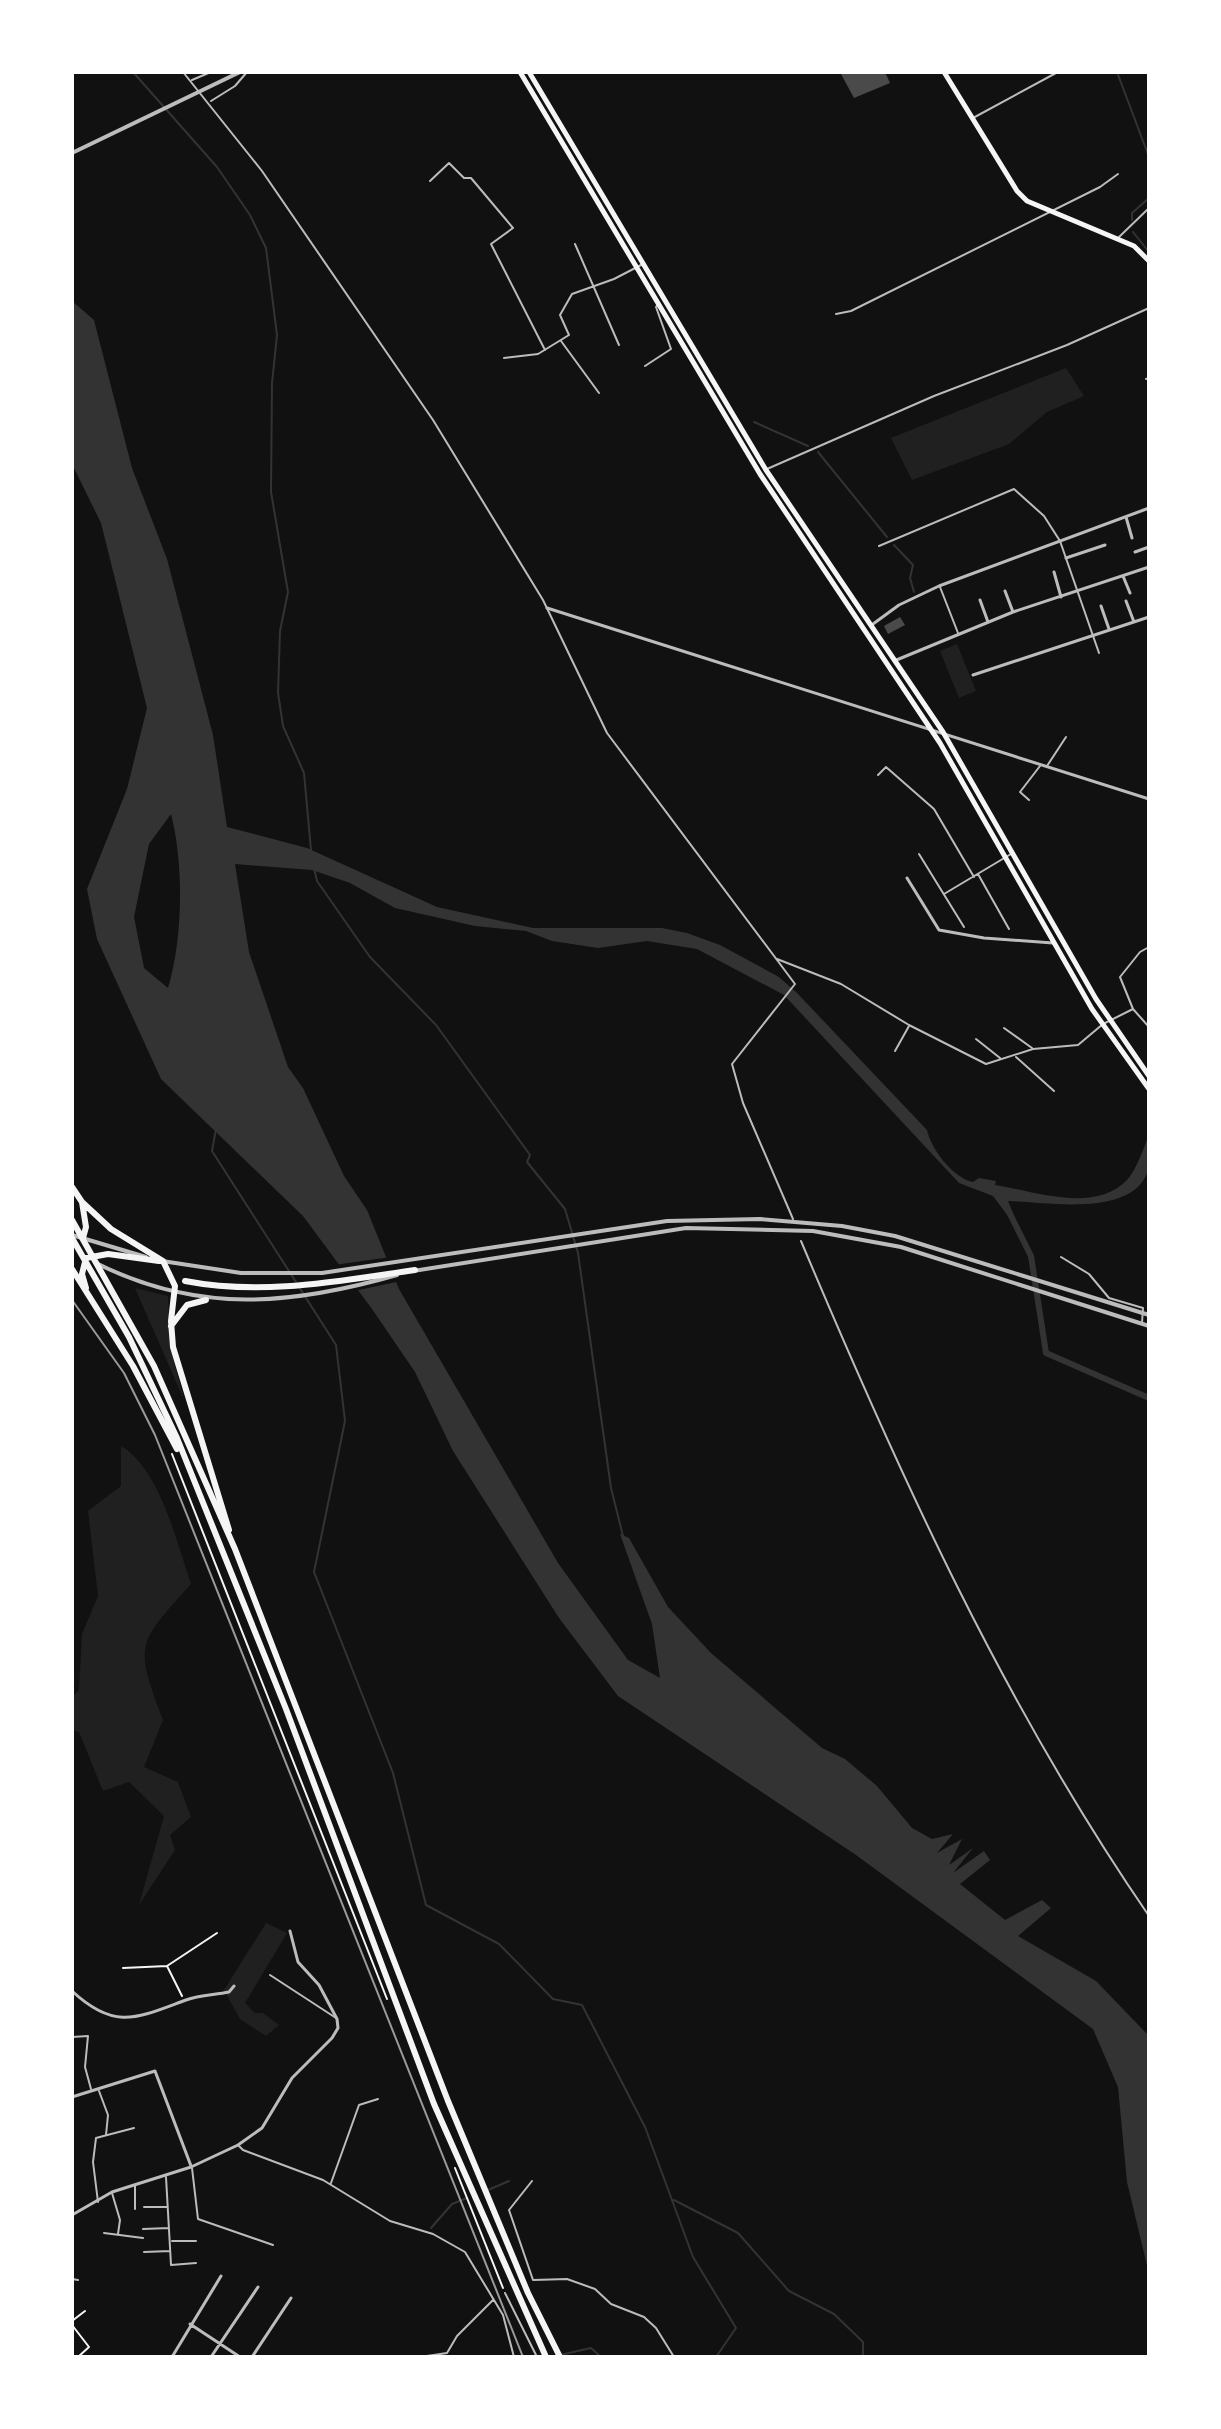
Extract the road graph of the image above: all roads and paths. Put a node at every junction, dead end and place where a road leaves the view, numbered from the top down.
1 (183, 72) edge
2 (211, 72) edge
3 (240, 72) edge
4 (247, 72) edge
5 (520, 72) edge
6 (529, 72) edge
7 (944, 72) edge
8 (1056, 73) edge
9 (191, 81) junction
10 (209, 102) junction
11 (972, 118) junction
12 (72, 153) edge
13 (1118, 174) dead end
14 (430, 181) dead end
15 (1149, 208) edge
16 (1050, 212) junction
17 (1117, 239) junction
18 (575, 244) dead end
19 (1149, 261) edge
20 (644, 264) junction
21 (637, 268) junction
22 (595, 286) junction
23 (663, 302) junction
24 (1149, 308) edge
25 (836, 314) dead end
26 (561, 340) junction
27 (619, 345) dead end
28 (545, 350) junction
29 (504, 358) dead end
30 (645, 366) dead end
31 (599, 393) dead end
32 (766, 470) junction
33 (1149, 508) edge
34 (1126, 517) junction
35 (1132, 538) dead end
36 (1060, 541) junction
37 (1105, 545) dead end
38 (879, 546) dead end
39 (1149, 547) edge
40 (1135, 552) dead end
41 (1066, 558) junction
42 (1149, 567) edge
43 (1054, 572) dead end
44 (1123, 576) junction
45 (939, 586) junction
46 (1005, 591) dead end
47 (1079, 591) junction
48 (1130, 593) dead end
49 (1061, 597) junction
50 (980, 600) dead end
51 (1126, 601) dead end
52 (1101, 606) dead end
53 (547, 608) junction
54 (1013, 612) junction
55 (1149, 617) edge
56 (988, 622) junction
57 (1134, 622) junction
58 (1109, 629) junction
59 (866, 630) junction
60 (958, 633) junction
61 (1093, 635) junction
62 (1099, 653) dead end
63 (893, 662) junction
64 (973, 675) dead end
65 (931, 730) junction
66 (943, 732) junction
67 (1066, 737) dead end
68 (1041, 765) junction
69 (1046, 767) junction
70 (878, 775) dead end
71 (1149, 799) edge
72 (1029, 800) dead end
73 (1012, 853) junction
74 (919, 854) dead end
75 (1005, 857) junction
76 (978, 874) junction
77 (974, 877) junction
78 (907, 878) dead end
79 (944, 894) junction
80 (964, 927) dead end
81 (1009, 929) dead end
82 (1053, 943) junction
83 (1149, 947) edge
84 (776, 959) junction
85 (1133, 1009) junction
86 (1112, 1022) junction
87 (1103, 1024) junction
88 (909, 1025) junction
89 (1149, 1027) edge
90 (1004, 1028) dead end
91 (976, 1039) dead end
92 (1033, 1049) junction
93 (895, 1051) dead end
94 (1015, 1057) junction
95 (1001, 1059) junction
96 (1149, 1076) edge
97 (1149, 1089) edge
98 (1054, 1091) dead end
99 (72, 1187) edge
100 (82, 1202) junction
101 (793, 1219) dead end
102 (72, 1220) edge
103 (72, 1237) edge
104 (83, 1240) junction
105 (801, 1241) dead end
106 (72, 1248) edge
107 (1061, 1257) dead end
108 (86, 1258) junction
109 (163, 1261) junction
110 (72, 1269) edge
111 (415, 1270) junction
112 (185, 1281) dead end
113 (174, 1290) junction
114 (87, 1293) junction
115 (206, 1300) junction
116 (1142, 1314) junction
117 (1149, 1315) edge
118 (1141, 1324) junction
119 (171, 1326) junction
120 (1149, 1326) edge
121 (168, 1445) dead end
122 (187, 1469) junction
123 (235, 1549) junction
124 (1149, 1916) edge
125 (290, 1931) dead end
126 (217, 1933) dead end
127 (167, 1966) junction
128 (123, 1968) dead end
129 (270, 1975) dead end
130 (234, 1986) dead end
131 (72, 1991) edge
132 (185, 2000) junction
133 (392, 2011) dead end
134 (337, 2019) junction
135 (72, 2037) edge
136 (99, 2090) junction
137 (91, 2091) junction
138 (72, 2097) edge
139 (378, 2099) dead end
140 (134, 2128) dead end
141 (106, 2135) junction
142 (238, 2145) junction
143 (451, 2159) dead end
144 (191, 2167) junction
145 (166, 2176) junction
146 (532, 2181) dead end
147 (135, 2185) junction
148 (331, 2185) junction
149 (112, 2192) junction
150 (98, 2202) junction
151 (144, 2207) dead end
152 (169, 2207) junction
153 (135, 2209) dead end
154 (72, 2215) edge
155 (170, 2228) junction
156 (143, 2229) dead end
157 (104, 2233) dead end
158 (118, 2234) junction
159 (143, 2238) dead end
160 (170, 2241) junction
161 (196, 2241) dead end
162 (273, 2245) dead end
163 (171, 2251) junction
164 (144, 2252) dead end
165 (196, 2263) dead end
166 (221, 2276) dead end
167 (72, 2279) edge
168 (78, 2280) dead end
169 (258, 2287) dead end
170 (505, 2293) joint
171 (291, 2298) dead end
172 (494, 2299) junction
173 (85, 2311) dead end
174 (72, 2323) edge
175 (190, 2324) junction
176 (220, 2344) junction
177 (515, 2355) edge
178 (78, 2357) edge
179 (172, 2357) edge
180 (211, 2357) edge
181 (240, 2357) edge
182 (252, 2357) edge
183 (420, 2357) edge
184 (537, 2357) edge
185 (546, 2357) edge
186 (560, 2357) edge
187 (674, 2357) edge

1 - 9 lane
2 - 9 lane
3 - 12 street
4 - 10 lane
5 - 21 main road
6 - 20 main road
7 - 11 main road
8 - 11 lane
9 - 10 lane
10 - 53 lane
11 - 16 main road
13 - 16 lane
14 - 28 lane
15 - 17 lane
16 - 17 main road
16 - 25 lane
17 - 19 main road
18 - 22 lane
20 - 21 lane
20 - 23 main road
21 - 22 lane
21 - 23 main road
22 - 26 lane
22 - 27 lane
23 - 30 lane
23 - 32 main road
23 - 59 main road
24 - 32 lane
26 - 28 lane
26 - 31 lane
28 - 29 lane
32 - 59 main road
33 - 34 street
34 - 35 street
34 - 36 street
36 - 38 lane
36 - 41 lane
36 - 45 street
37 - 41 street
39 - 40 street
41 - 47 lane
42 - 44 street
43 - 49 street
44 - 47 street
44 - 48 street
45 - 59 street
45 - 60 lane
46 - 54 street
47 - 49 street
47 - 61 lane
49 - 54 street
50 - 56 street
51 - 57 street
52 - 58 street
53 - 65 street
53 - 84 lane
54 - 56 street
55 - 57 street
56 - 60 street
57 - 58 street
58 - 61 street
59 - 63 main road
59 - 65 main road
60 - 63 street
61 - 62 lane
61 - 64 street
63 - 66 main road
65 - 66 street
65 - 75 main road
66 - 68 street
66 - 73 main road
67 - 69 lane
68 - 69 street
68 - 72 lane
69 - 71 street
70 - 77 lane
73 - 75 lane
73 - 86 main road
74 - 79 lane
75 - 76 lane
75 - 82 main road
76 - 77 lane
76 - 81 lane
77 - 79 lane
78 - 82 street
79 - 80 lane
82 - 87 main road
83 - 85 lane
84 - 88 lane
84 - 101 lane
85 - 86 lane
85 - 89 lane
86 - 87 lane
86 - 96 main road
87 - 92 lane
87 - 97 main road
88 - 93 lane
88 - 95 lane
90 - 92 lane
91 - 95 lane
92 - 94 lane
94 - 95 lane
94 - 98 lane
99 - 100 highway
100 - 104 highway
100 - 109 highway
102 - 123 highway
103 - 104 street
103 - 122 highway
104 - 106 highway
104 - 109 street
105 - 124 lane
106 - 108 street
107 - 116 lane
108 - 109 highway
108 - 113 street
108 - 114 highway
109 - 113 highway
109 - 116 street
110 - 114 highway
111 - 112 highway
111 - 115 street
111 - 118 street
113 - 115 street
113 - 119 highway
114 - 122 highway
115 - 119 highway
116 - 117 street
116 - 118 lane
118 - 120 street
119 - 123 highway
121 - 133 path
122 - 185 highway
123 - 186 highway
125 - 134 street
126 - 127 path
127 - 128 path
127 - 132 path
129 - 134 lane
130 - 132 street
131 - 132 street
134 - 142 street
135 - 137 lane
136 - 137 street
136 - 141 lane
136 - 144 street
137 - 138 street
139 - 148 lane
140 - 141 lane
141 - 150 lane
142 - 144 street
142 - 148 lane
143 - 170 path
144 - 145 street
144 - 162 lane
145 - 147 street
145 - 152 lane
146 - 187 lane
147 - 149 street
147 - 153 lane
148 - 172 lane
149 - 150 street
149 - 158 lane
150 - 154 street
151 - 152 lane
152 - 155 lane
155 - 156 lane
155 - 160 lane
157 - 158 lane
158 - 159 lane
160 - 161 lane
160 - 163 lane
163 - 164 lane
163 - 165 lane
166 - 175 street
167 - 168 lane
169 - 176 street
170 - 184 lane
171 - 182 street
172 - 177 lane
172 - 183 lane
173 - 174 path
174 - 178 path
175 - 176 street
175 - 179 street
176 - 180 street
176 - 181 street

